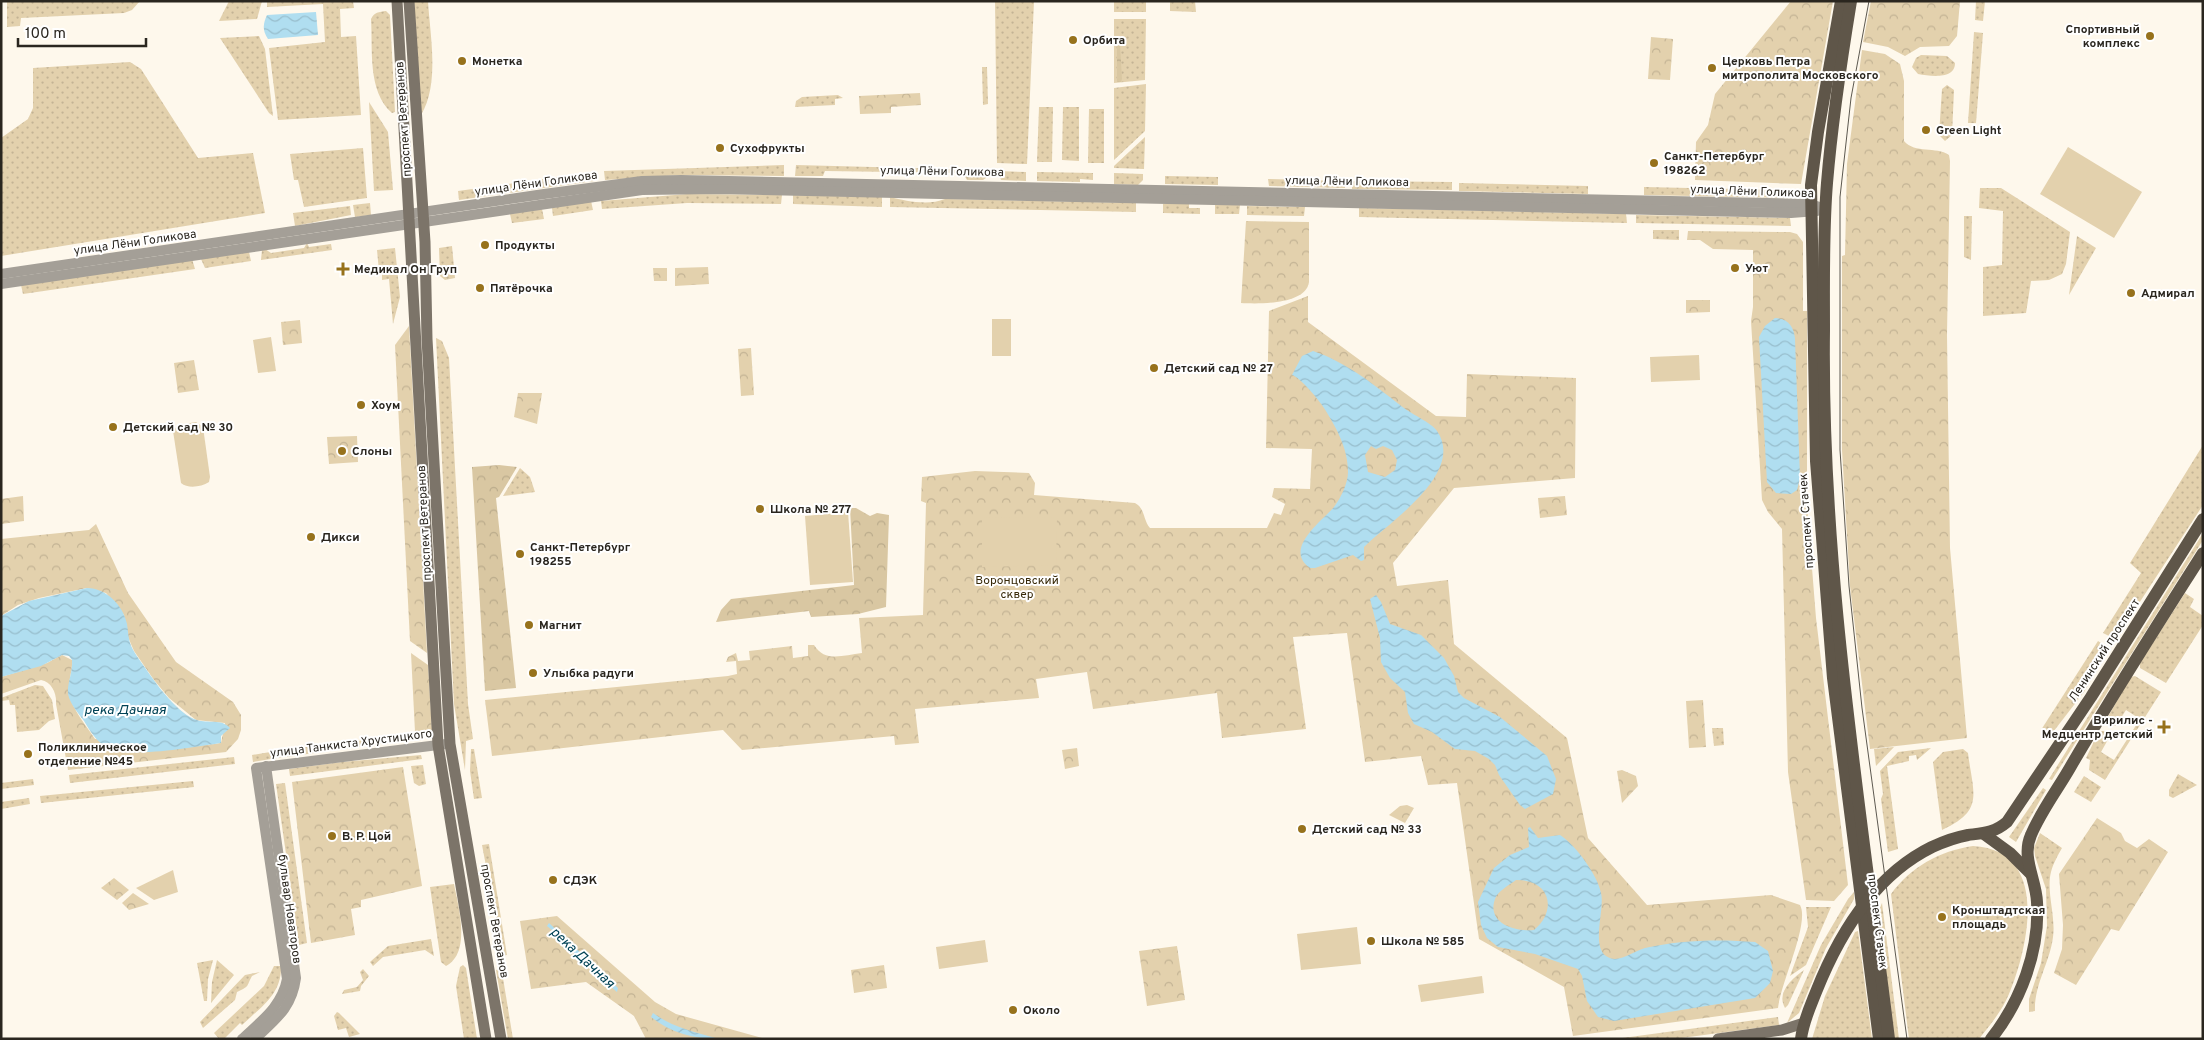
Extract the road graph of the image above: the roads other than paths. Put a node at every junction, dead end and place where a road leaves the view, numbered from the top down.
1 (397, 1) edge
2 (409, 1) edge
3 (1841, 1) edge
4 (1851, 1) edge
5 (1810, 209) junction
6 (1826, 209) junction
7 (423, 217) junction
8 (409, 219) junction
9 (1, 274) edge
10 (1, 284) edge
11 (2203, 519) edge
12 (2203, 553) edge
13 (444, 744) junction
14 (261, 767) junction
15 (1984, 834) junction
16 (2032, 874) junction
17 (1871, 896) junction
18 (1862, 907) junction
19 (1804, 1023) junction
20 (242, 1039) edge
21 (255, 1039) edge
22 (486, 1039) edge
23 (501, 1039) edge
24 (1718, 1039) edge
25 (1801, 1039) edge
26 (1879, 1039) edge
27 (1889, 1039) edge
28 (1990, 1039) edge

1 - 8 main road, проспект Ветеранов
2 - 7 main road, проспект Ветеранов
3 - 5 main road, проспект Стачек
4 - 6 main road, проспект Стачек
5 - 6 street, улица Лёни Голикова
5 - 7 street, улица Лёни Голикова
5 - 18 main road, проспект Стачек
6 - 17 main road, проспект Стачек
7 - 8 street, улица Лёни Голикова
7 - 13 main road, проспект Ветеранов
8 - 9 street, улица Лёни Голикова
8 - 10 street, улица Лёни Голикова
8 - 13 main road, проспект Ветеранов
11 - 15 main road, Ленинский проспект
12 - 16 main road
13 - 14 street, улица Танкиста Хрустицкого
13 - 22 main road, проспект Ветеранов
13 - 23 main road, проспект Ветеранов
14 - 20 street, бульвар Новаторов
14 - 21 street, бульвар Новаторов
15 - 16 main road
15 - 17 main road
16 - 28 main road
17 - 18 main road
17 - 27 main road, проспект Стачек
18 - 19 main road
18 - 26 main road, проспект Стачек
19 - 24 main road
19 - 25 main road

